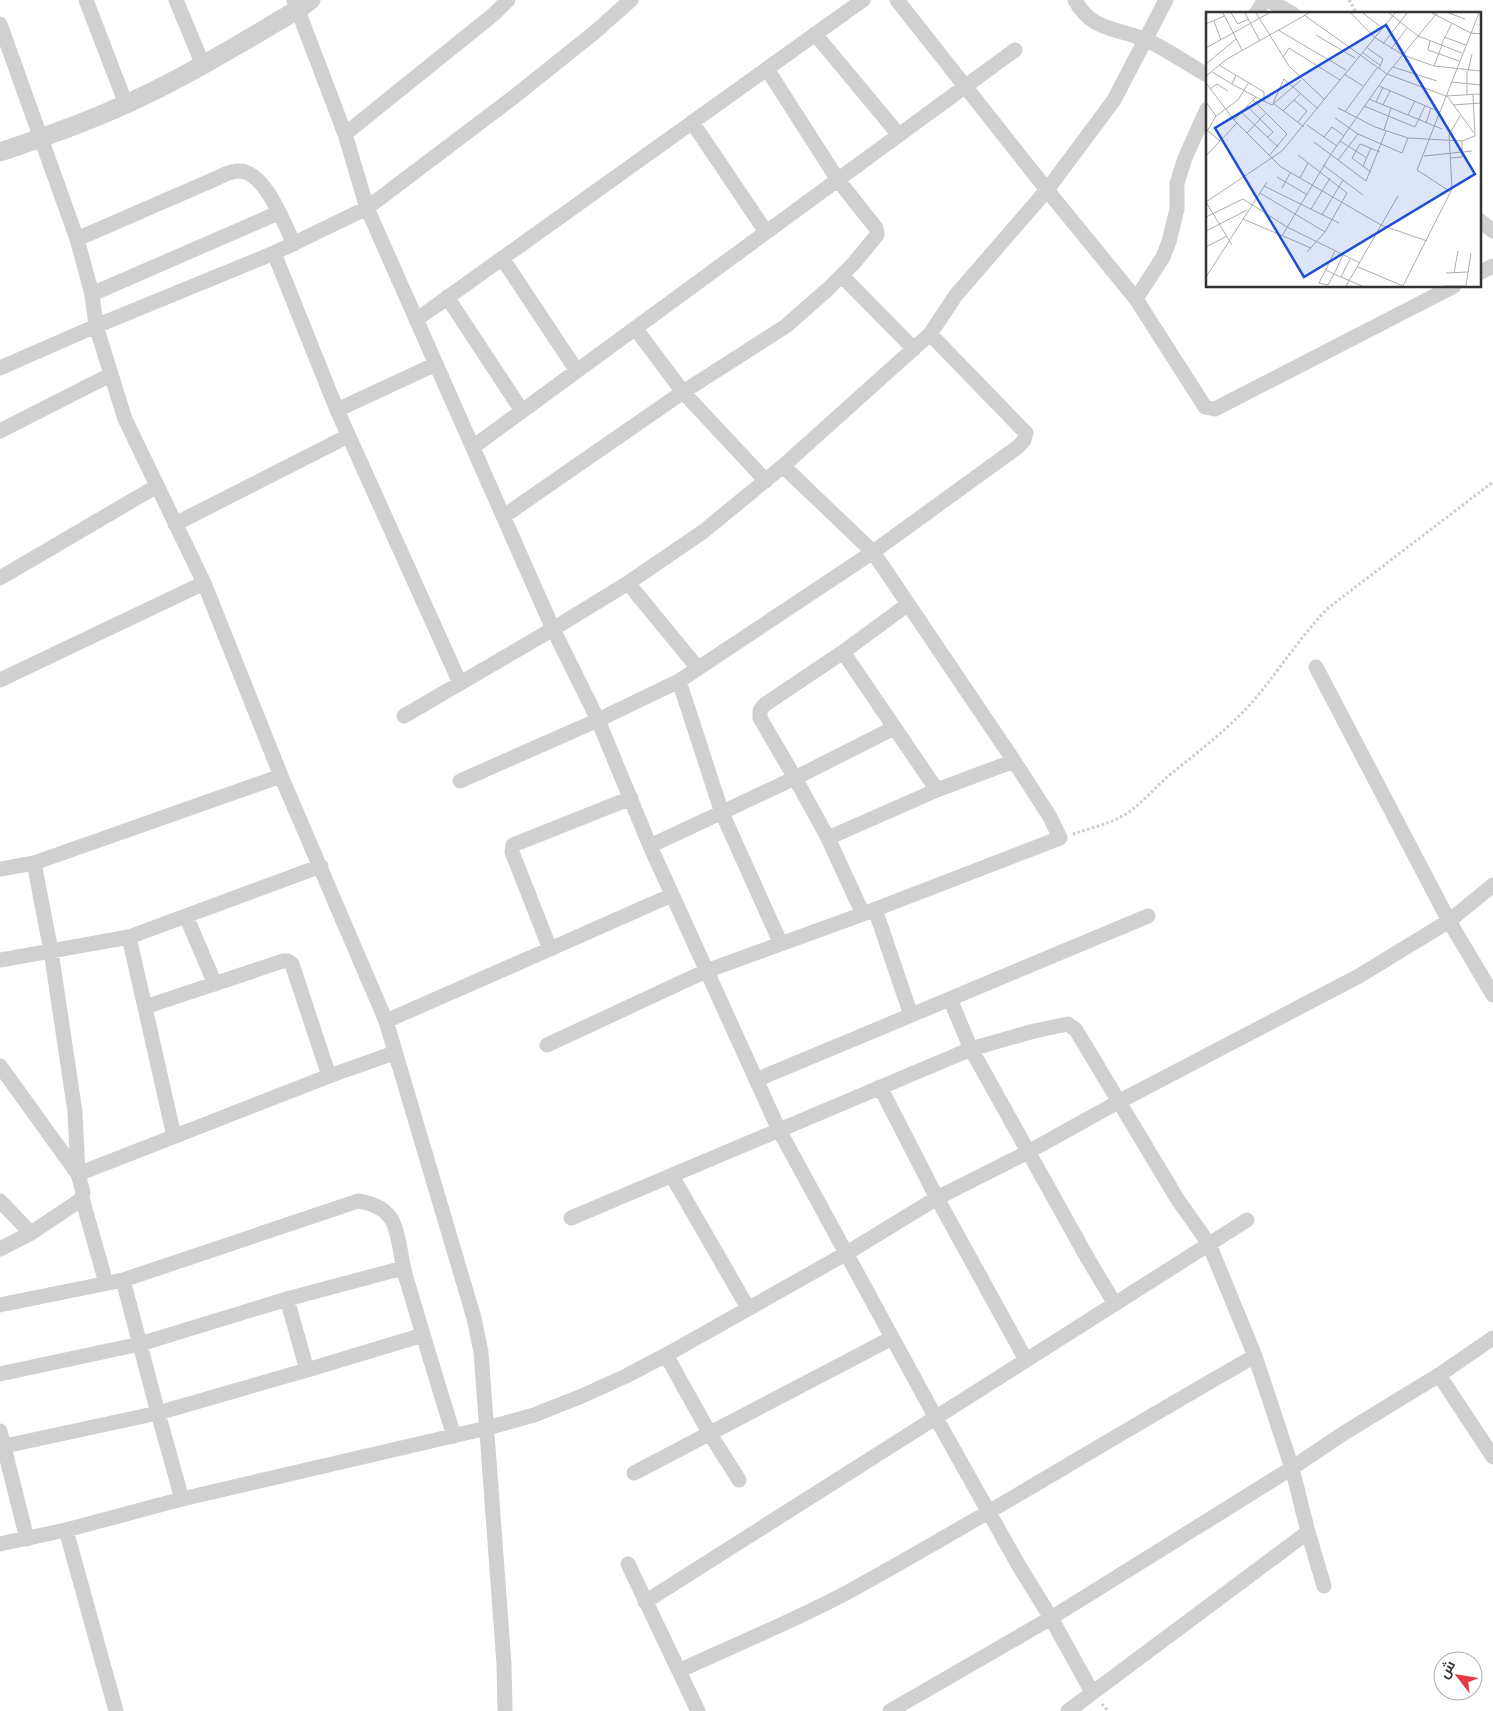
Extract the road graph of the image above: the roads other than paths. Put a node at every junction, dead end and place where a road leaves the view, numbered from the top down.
1 (86, 0) edge
2 (176, 0) edge
3 (508, 0) edge
4 (631, 0) edge
5 (863, 0) edge
6 (897, 0) edge
7 (1074, 0) edge
8 (1166, 0) edge
9 (1264, 0) edge
10 (1268, 0) edge
11 (300, 3) edge
12 (1257, 12) edge
13 (1289, 12) edge
14 (2, 33) edge
15 (815, 34) junction
16 (1146, 40) junction
17 (1015, 50) dead end
18 (203, 64) junction
19 (767, 69) junction
20 (1206, 74) edge
21 (966, 86) junction
22 (126, 104) junction
23 (1206, 111) edge
24 (692, 122) junction
25 (345, 134) junction
26 (899, 135) junction
27 (42, 138) junction
28 (0, 152) edge
29 (838, 180) junction
30 (1047, 190) junction
31 (367, 208) junction
32 (278, 213) junction
33 (1480, 221) edge
34 (1493, 231) edge
35 (766, 232) junction
36 (76, 239) junction
37 (294, 244) junction
38 (274, 253) junction
39 (502, 258) junction
40 (1493, 266) edge
41 (1480, 273) edge
42 (842, 276) junction
43 (1450, 288) edge
44 (92, 294) junction
45 (448, 298) junction
46 (1136, 299) junction
47 (416, 320) junction
48 (96, 326) junction
49 (635, 328) junction
50 (930, 334) junction
51 (914, 349) junction
52 (436, 364) junction
53 (0, 368) edge
54 (577, 371) junction
55 (110, 375) junction
56 (683, 392) junction
57 (337, 410) junction
58 (522, 411) junction
59 (0, 431) edge
60 (348, 436) junction
61 (473, 447) junction
62 (783, 466) junction
63 (766, 481) junction
64 (156, 486) junction
65 (504, 516) junction
66 (175, 524) junction
67 (872, 552) junction
68 (0, 578) edge
69 (204, 583) junction
70 (628, 583) junction
71 (907, 605) junction
72 (553, 629) junction
73 (843, 652) junction
74 (697, 667) junction
75 (1316, 667) dead end
76 (1, 677) edge
77 (679, 681) junction
78 (460, 683) junction
79 (404, 716) dead end
80 (598, 720) junction
81 (894, 728) junction
82 (1014, 761) junction
83 (281, 776) junction
84 (796, 778) junction
85 (460, 781) dead end
86 (937, 790) junction
87 (631, 798) junction
88 (722, 813) junction
89 (828, 838) junction
90 (650, 846) junction
91 (34, 863) junction
92 (321, 866) junction
93 (0, 869) edge
94 (1493, 885) edge
95 (672, 896) junction
96 (869, 912) junction
97 (186, 916) junction
98 (1148, 916) dead end
99 (1449, 921) junction
100 (130, 937) junction
101 (781, 944) junction
102 (550, 949) junction
103 (51, 951) junction
104 (0, 960) edge
105 (706, 971) junction
106 (215, 984) junction
107 (1493, 995) edge
108 (950, 999) junction
109 (145, 1008) junction
110 (911, 1015) junction
111 (386, 1021) junction
112 (547, 1044) dead end
113 (971, 1049) junction
114 (394, 1053) junction
115 (0, 1066) edge
116 (329, 1076) junction
117 (756, 1080) junction
118 (880, 1087) junction
119 (1120, 1101) junction
120 (779, 1130) junction
121 (174, 1136) junction
122 (1028, 1152) junction
123 (78, 1174) junction
124 (672, 1176) junction
125 (82, 1198) junction
126 (938, 1198) junction
127 (0, 1201) edge
128 (571, 1218) dead end
129 (1247, 1220) dead end
130 (31, 1233) junction
131 (1209, 1244) junction
132 (0, 1249) edge
133 (847, 1253) junction
134 (403, 1268) junction
135 (123, 1280) junction
136 (106, 1283) junction
137 (287, 1299) junction
138 (1115, 1304) junction
139 (0, 1305) edge
140 (748, 1308) junction
141 (423, 1335) junction
142 (892, 1338) junction
143 (1493, 1338) edge
144 (140, 1344) junction
145 (666, 1355) junction
146 (1255, 1356) junction
147 (1026, 1360) junction
148 (307, 1370) junction
149 (0, 1374) edge
150 (1439, 1375) junction
151 (158, 1413) junction
152 (936, 1418) junction
153 (487, 1428) junction
154 (0, 1430) edge
155 (710, 1434) junction
156 (454, 1436) junction
157 (4, 1446) junction
158 (1493, 1457) edge
159 (1292, 1468) junction
160 (634, 1473) dead end
161 (738, 1480) dead end
162 (182, 1499) junction
163 (990, 1512) junction
164 (66, 1530) junction
165 (1308, 1532) junction
166 (28, 1539) junction
167 (0, 1544) edge
168 (628, 1564) dead end
169 (1324, 1586) dead end
170 (645, 1602) junction
171 (1051, 1618) junction
172 (679, 1670) junction
173 (1092, 1692) junction
174 (116, 1711) edge
175 (505, 1711) edge
176 (698, 1711) edge
177 (890, 1711) edge
178 (1068, 1711) edge

1 - 22 street
2 - 18 street
3 - 25 street
4 - 31 street
5 - 15 street
6 - 21 street
7 - 16 street
8 - 16 street
9 - 12 street
10 - 13 street
11 - 18 street
11 - 25 street
14 - 27 street
15 - 19 street
15 - 26 street
16 - 20 street
16 - 30 street
17 - 21 street
18 - 22 street
19 - 24 street
19 - 29 street
21 - 26 street
21 - 30 street
22 - 27 street
23 - 46 street
24 - 35 street
24 - 39 street
25 - 31 street
26 - 29 street
27 - 28 street
27 - 36 street
29 - 35 street
29 - 42 street
30 - 46 street
30 - 50 street
31 - 37 street
31 - 47 street
32 - 36 street
32 - 37 street
32 - 44 street
33 - 34 street
35 - 49 street
36 - 44 street
37 - 38 street
38 - 48 street
38 - 57 street
39 - 45 street
39 - 54 street
40 - 41 street
42 - 51 street
42 - 56 street
43 - 46 street
44 - 48 street
45 - 47 street
45 - 58 street
47 - 52 street
48 - 53 street
48 - 55 street
49 - 54 street
49 - 56 street
50 - 51 street
50 - 67 street
51 - 62 street
52 - 57 street
52 - 61 street
54 - 58 street
55 - 59 street
55 - 64 street
56 - 63 street
56 - 65 street
57 - 60 street
58 - 61 street
60 - 66 street
60 - 78 street
61 - 65 street
62 - 63 street
62 - 67 street
63 - 70 street
64 - 66 street
64 - 68 street
65 - 72 street
66 - 69 street
67 - 71 street
67 - 74 street
69 - 76 street
69 - 83 street
70 - 72 street
70 - 74 street
71 - 73 street
71 - 82 street
72 - 78 street
72 - 80 street
73 - 81 street
73 - 84 street
74 - 77 street
75 - 99 street
77 - 80 street
77 - 88 street
78 - 79 street
80 - 85 street
80 - 87 street
81 - 84 street
81 - 86 street
82 - 86 street
82 - 96 street
83 - 91 street
83 - 92 street
84 - 88 street
84 - 89 street
86 - 89 street
87 - 90 street
87 - 102 street
88 - 90 street
88 - 101 street
89 - 96 street
90 - 95 street
91 - 93 street
91 - 103 street
92 - 97 street
92 - 111 street
94 - 99 street
95 - 102 street
95 - 105 street
96 - 101 street
96 - 110 street
97 - 100 street
97 - 106 street
98 - 108 street
99 - 107 street
99 - 119 street
100 - 103 street
100 - 109 street
101 - 105 street
102 - 111 street
103 - 104 street
103 - 123 street
105 - 112 street
105 - 117 street
106 - 109 street
106 - 116 street
108 - 110 street
108 - 113 street
109 - 121 street
110 - 117 street
111 - 114 street
113 - 118 street
113 - 119 street
113 - 122 street
114 - 116 street
114 - 153 street
115 - 123 street
116 - 121 street
117 - 120 street
118 - 120 street
118 - 126 street
119 - 122 street
119 - 131 street
120 - 124 street
120 - 133 street
121 - 123 street
122 - 126 street
122 - 138 street
123 - 125 street
124 - 128 street
124 - 140 street
125 - 130 street
125 - 136 street
126 - 133 street
126 - 147 street
127 - 130 street
129 - 131 street
130 - 132 street
131 - 138 street
131 - 146 street
133 - 140 street
133 - 142 street
134 - 135 street
134 - 137 street
134 - 141 street
135 - 136 street
135 - 144 street
136 - 139 street
137 - 144 street
137 - 148 street
138 - 147 street
140 - 145 street
141 - 148 street
141 - 156 street
142 - 152 street
142 - 155 street
143 - 150 street
144 - 149 street
144 - 151 street
145 - 153 street
145 - 155 street
146 - 159 street
146 - 163 street
147 - 152 street
148 - 151 street
150 - 158 street
150 - 159 street
151 - 157 street
151 - 162 street
152 - 163 street
152 - 170 street
153 - 156 street
153 - 175 street
154 - 157 street
155 - 160 street
155 - 161 street
156 - 162 street
157 - 166 street
159 - 165 street
159 - 171 street
162 - 164 street
163 - 171 street
163 - 172 street
164 - 166 street
164 - 174 street
165 - 169 street
165 - 173 street
166 - 167 street
168 - 170 street
170 - 172 street
171 - 173 street
171 - 177 street
172 - 176 street
173 - 178 street

